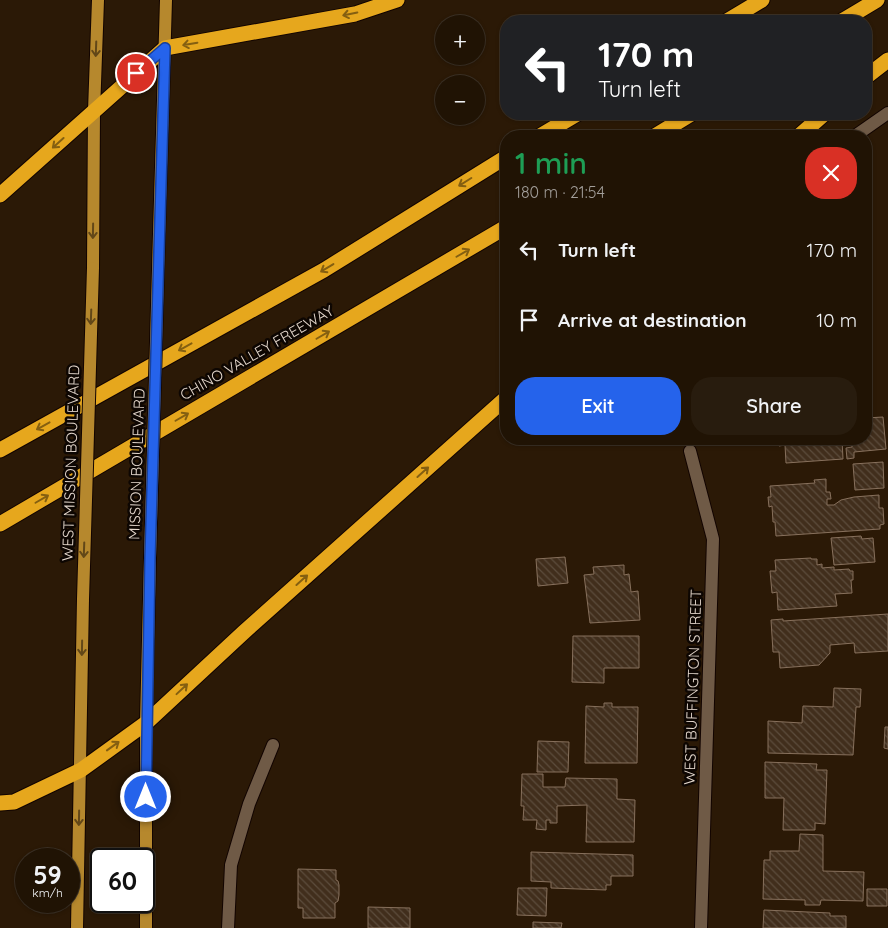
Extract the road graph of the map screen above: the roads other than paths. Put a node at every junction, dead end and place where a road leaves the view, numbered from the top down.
1 (98, 0) edge
2 (166, 0) edge
3 (397, 0) edge
4 (762, 0) edge
5 (877, 0) edge
6 (737, 15) edge
7 (852, 15) edge
8 (165, 48) junction
9 (888, 60) edge
10 (872, 72) edge
11 (94, 111) junction
12 (888, 114) edge
13 (567, 120) edge
14 (682, 120) edge
15 (817, 120) edge
16 (550, 130) edge
17 (665, 130) edge
18 (806, 130) edge
19 (864, 130) edge
20 (500, 161) edge
21 (0, 195) edge
22 (500, 231) edge
23 (500, 403) edge
24 (0, 450) edge
25 (690, 451) dead end
26 (0, 524) edge
27 (146, 722) junction
28 (274, 745) dead end
29 (81, 770) junction
30 (0, 803) edge
31 (77, 928) edge
32 (146, 928) edge
33 (228, 928) edge
34 (701, 928) edge

1 -> 11 main road, WEST MISSION BOULEVARD
2 - 8 main road, MISSION BOULEVARD
3 -> 8 highway
4 - 6 highway
5 - 7 highway
8 - 11 highway
8 - 27 main road, MISSION BOULEVARD, bridge
9 - 10 highway
11 -> 21 highway
11 -> 29 main road, WEST MISSION BOULEVARD, bridge
12 - 19 street
13 - 16 highway
14 - 17 highway
15 - 18 highway
20 -> 24 highway
26 -> 22 highway, CHINO VALLEY FREEWAY
27 -> 23 highway
25 - 34 street, WEST BUFFINGTON STREET
29 -> 27 highway
27 - 32 main road, MISSION BOULEVARD
28 - 33 street
29 - 30 highway
29 -> 31 main road, WEST MISSION BOULEVARD

